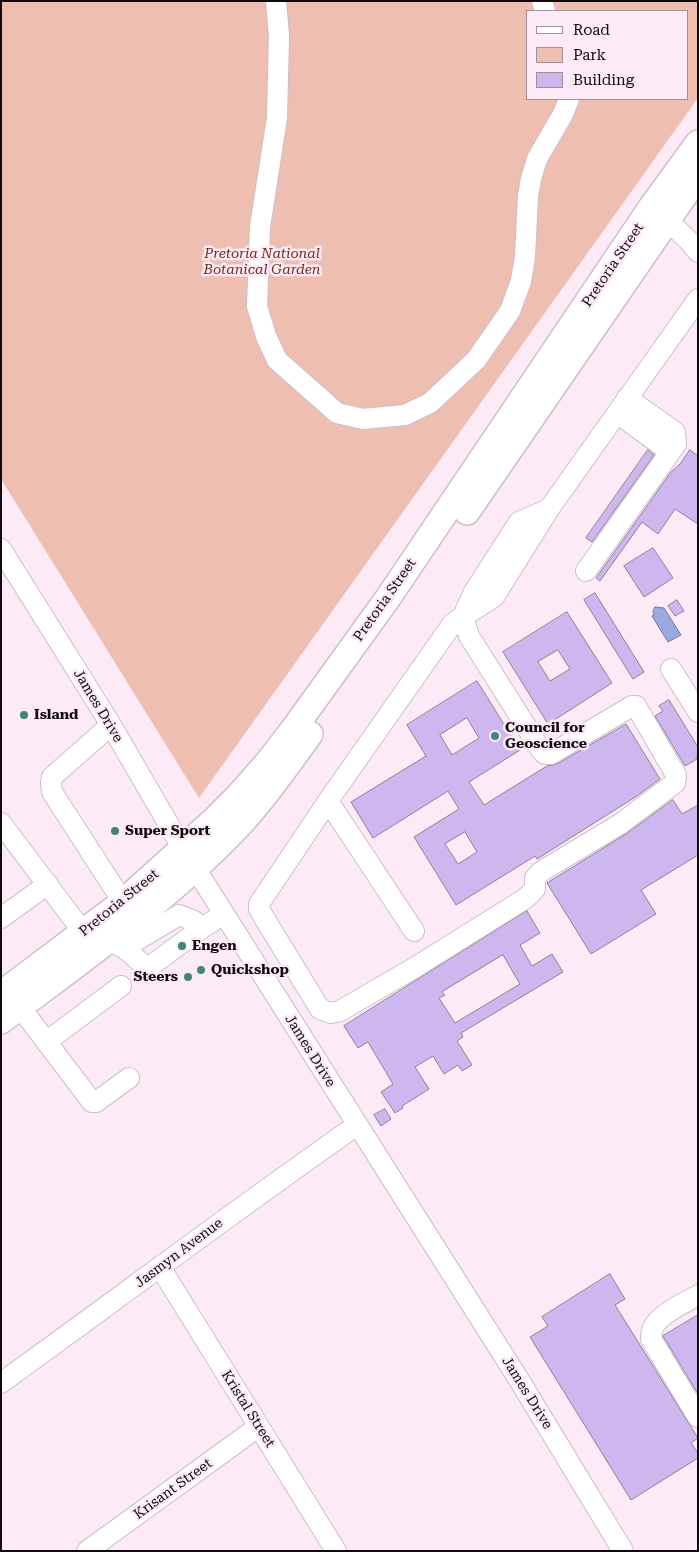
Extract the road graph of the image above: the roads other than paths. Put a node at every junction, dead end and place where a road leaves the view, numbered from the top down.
1 (276, 1) edge
2 (569, 100) edge
3 (698, 144) edge
4 (698, 176) edge
5 (660, 213) junction
6 (698, 252) edge
7 (698, 299) edge
8 (622, 405) junction
9 (2, 554) edge
10 (586, 571) dead end
11 (463, 616) junction
12 (671, 669) dead end
13 (698, 712) edge
14 (111, 725) junction
15 (328, 801) junction
16 (1, 823) edge
17 (189, 859) junction
18 (48, 884) junction
19 (123, 902) junction
20 (168, 907) junction
21 (224, 914) junction
22 (1, 918) edge
23 (202, 928) junction
24 (414, 931) dead end
25 (83, 932) junction
26 (116, 944) junction
27 (121, 986) dead end
28 (7, 1007) edge
29 (46, 1042) junction
30 (129, 1078) dead end
31 (357, 1125) junction
32 (160, 1268) junction
33 (698, 1295) edge
34 (1, 1383) edge
35 (698, 1417) edge
36 (258, 1427) junction
37 (87, 1551) edge
38 (336, 1551) edge
39 (623, 1551) edge

1 - 2 street
3 - 5 main road, Pretoria Street
4 - 5 main road, Pretoria Street
5 - 6 street
5 - 17 main road, Pretoria Street
7 - 8 street
8 - 10 street
8 - 11 street
9 - 14 street, James Drive
11 - 15 street
11 - 15 street
12 - 13 street
14 - 17 street, James Drive
14 - 19 street
15 - 24 street
16 - 18 street
17 - 19 main road, Pretoria Street
17 - 20 main road, Pretoria Street
17 - 21 street, James Drive
18 - 22 street
18 - 25 street
19 - 25 main road, Pretoria Street
20 - 23 street
20 - 26 main road, Pretoria Street
21 - 23 street
21 - 31 street, James Drive
23 - 26 street
25 - 28 main road, Pretoria Street
26 - 28 main road, Pretoria Street
27 - 29 street
28 - 29 street
29 - 30 street
31 - 32 street, Jasmyn Avenue
31 - 39 street, James Drive
32 - 34 street, Jasmyn Avenue
32 - 36 street, Kristal Street
33 - 35 street
36 - 37 street, Krisant Street
36 - 38 street, Kristal Street

